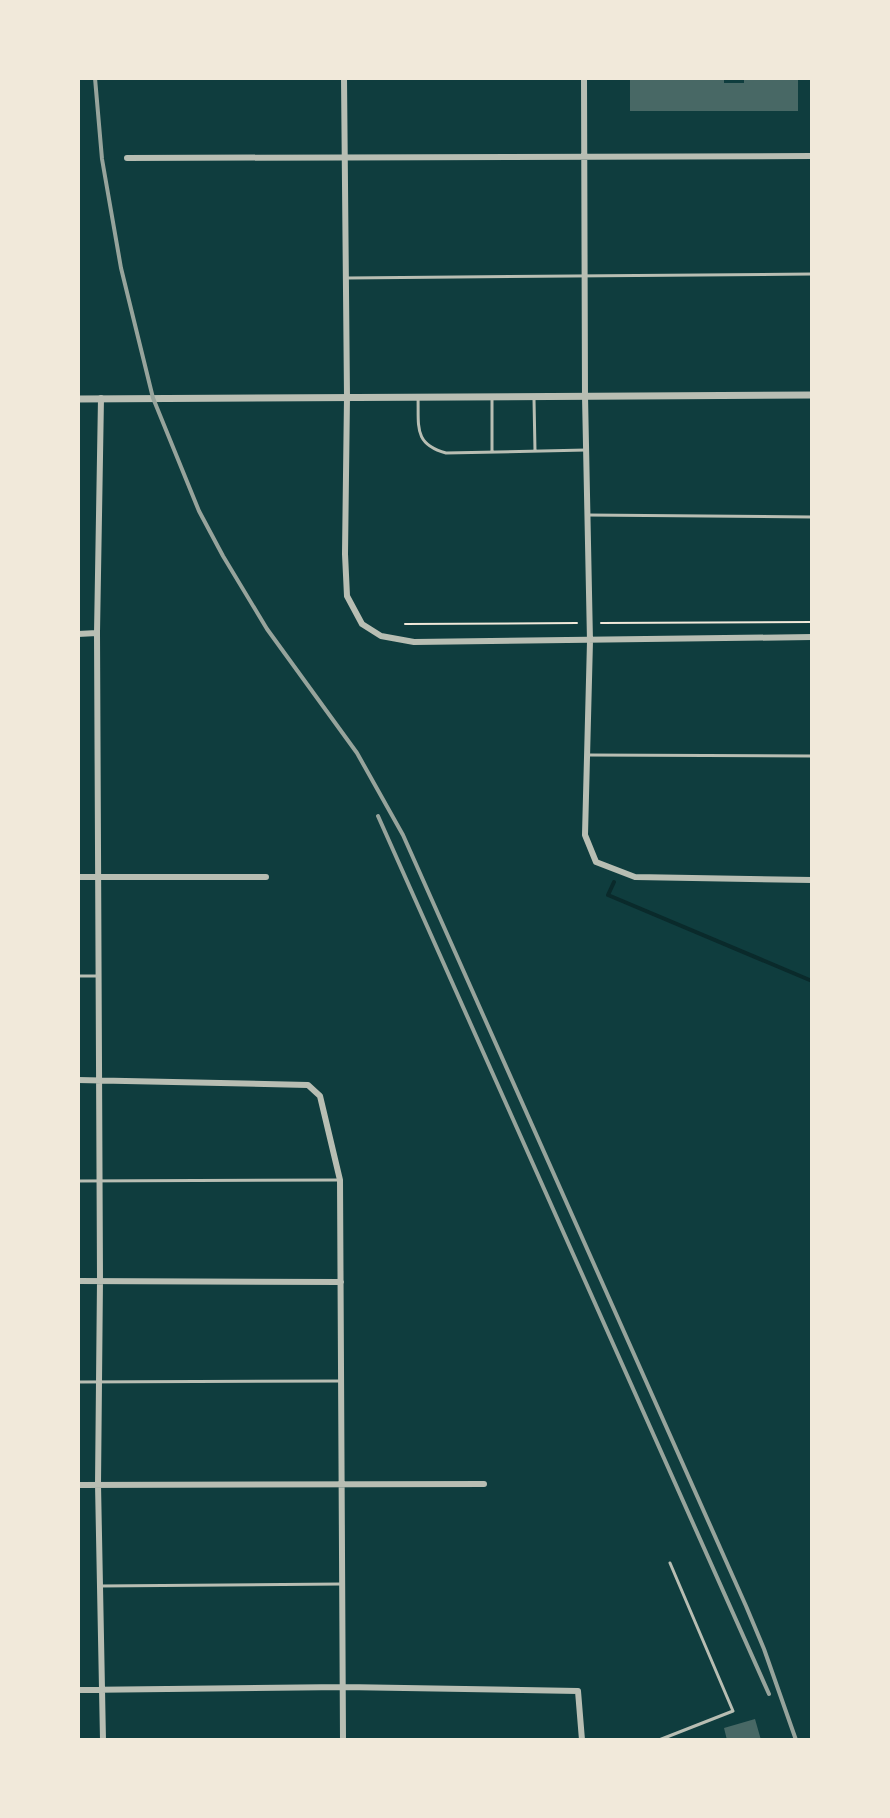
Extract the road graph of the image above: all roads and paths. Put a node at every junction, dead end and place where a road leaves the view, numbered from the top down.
1 (344, 78) edge
2 (584, 78) edge
3 (812, 156) edge
4 (127, 158) dead end
5 (343, 159) junction
6 (583, 159) junction
7 (812, 274) edge
8 (584, 276) junction
9 (345, 278) junction
10 (812, 395) edge
11 (492, 396) junction
12 (534, 396) junction
13 (585, 396) junction
14 (347, 397) junction
15 (418, 397) junction
16 (101, 398) junction
17 (78, 399) edge
18 (586, 450) junction
19 (535, 451) junction
20 (492, 452) junction
21 (587, 515) junction
22 (812, 517) edge
23 (812, 622) edge
24 (577, 623) dead end
25 (596, 623) dead end
26 (405, 624) dead end
27 (97, 633) junction
28 (78, 634) edge
29 (812, 637) edge
30 (590, 641) junction
31 (587, 755) junction
32 (812, 756) edge
33 (99, 876) junction
34 (78, 877) edge
35 (266, 877) dead end
36 (812, 880) edge
37 (78, 976) edge
38 (99, 976) junction
39 (78, 1080) edge
40 (100, 1080) junction
41 (340, 1180) junction
42 (78, 1181) edge
43 (100, 1181) junction
44 (100, 1280) junction
45 (78, 1281) edge
46 (341, 1282) junction
47 (342, 1381) junction
48 (78, 1382) edge
49 (99, 1382) junction
50 (98, 1484) junction
51 (484, 1484) dead end
52 (78, 1485) edge
53 (343, 1485) junction
54 (670, 1563) dead end
55 (343, 1584) junction
56 (100, 1586) junction
57 (344, 1687) junction
58 (78, 1690) edge
59 (103, 1690) junction
60 (103, 1740) edge
61 (343, 1740) edge
62 (582, 1740) edge
63 (659, 1740) edge

1 - 5 street
2 - 6 street
3 - 6 street
4 - 5 street
5 - 6 street
5 - 9 street
6 - 8 street
7 - 8 lane
8 - 9 lane
8 - 13 street
9 - 14 street
10 - 13 street
11 - 12 street
11 - 15 street
11 - 20 lane
12 - 13 street
12 - 19 lane
13 - 18 street
14 - 15 street
14 - 16 street
14 - 30 street
15 - 20 lane
16 - 17 street
16 - 27 street
18 - 19 lane
18 - 21 street
19 - 20 lane
21 - 22 lane
21 - 30 street
23 - 25 path
24 - 26 path
27 - 28 street
27 - 33 street
29 - 30 street
30 - 31 street
31 - 32 lane
31 - 36 street
33 - 34 street
33 - 35 street
33 - 38 street
37 - 38 lane
38 - 40 street
39 - 40 street
40 - 41 street
40 - 43 street
41 - 43 lane
41 - 46 street
42 - 43 lane
43 - 44 street
44 - 45 street
44 - 46 street
44 - 49 street
46 - 47 street
47 - 49 lane
47 - 53 street
48 - 49 lane
49 - 50 street
50 - 52 street
50 - 53 street
50 - 56 street
51 - 53 street
53 - 55 street
54 - 63 lane
55 - 56 lane
55 - 57 street
56 - 59 street
57 - 59 street
57 - 61 street
57 - 62 street
58 - 59 street
59 - 60 street

